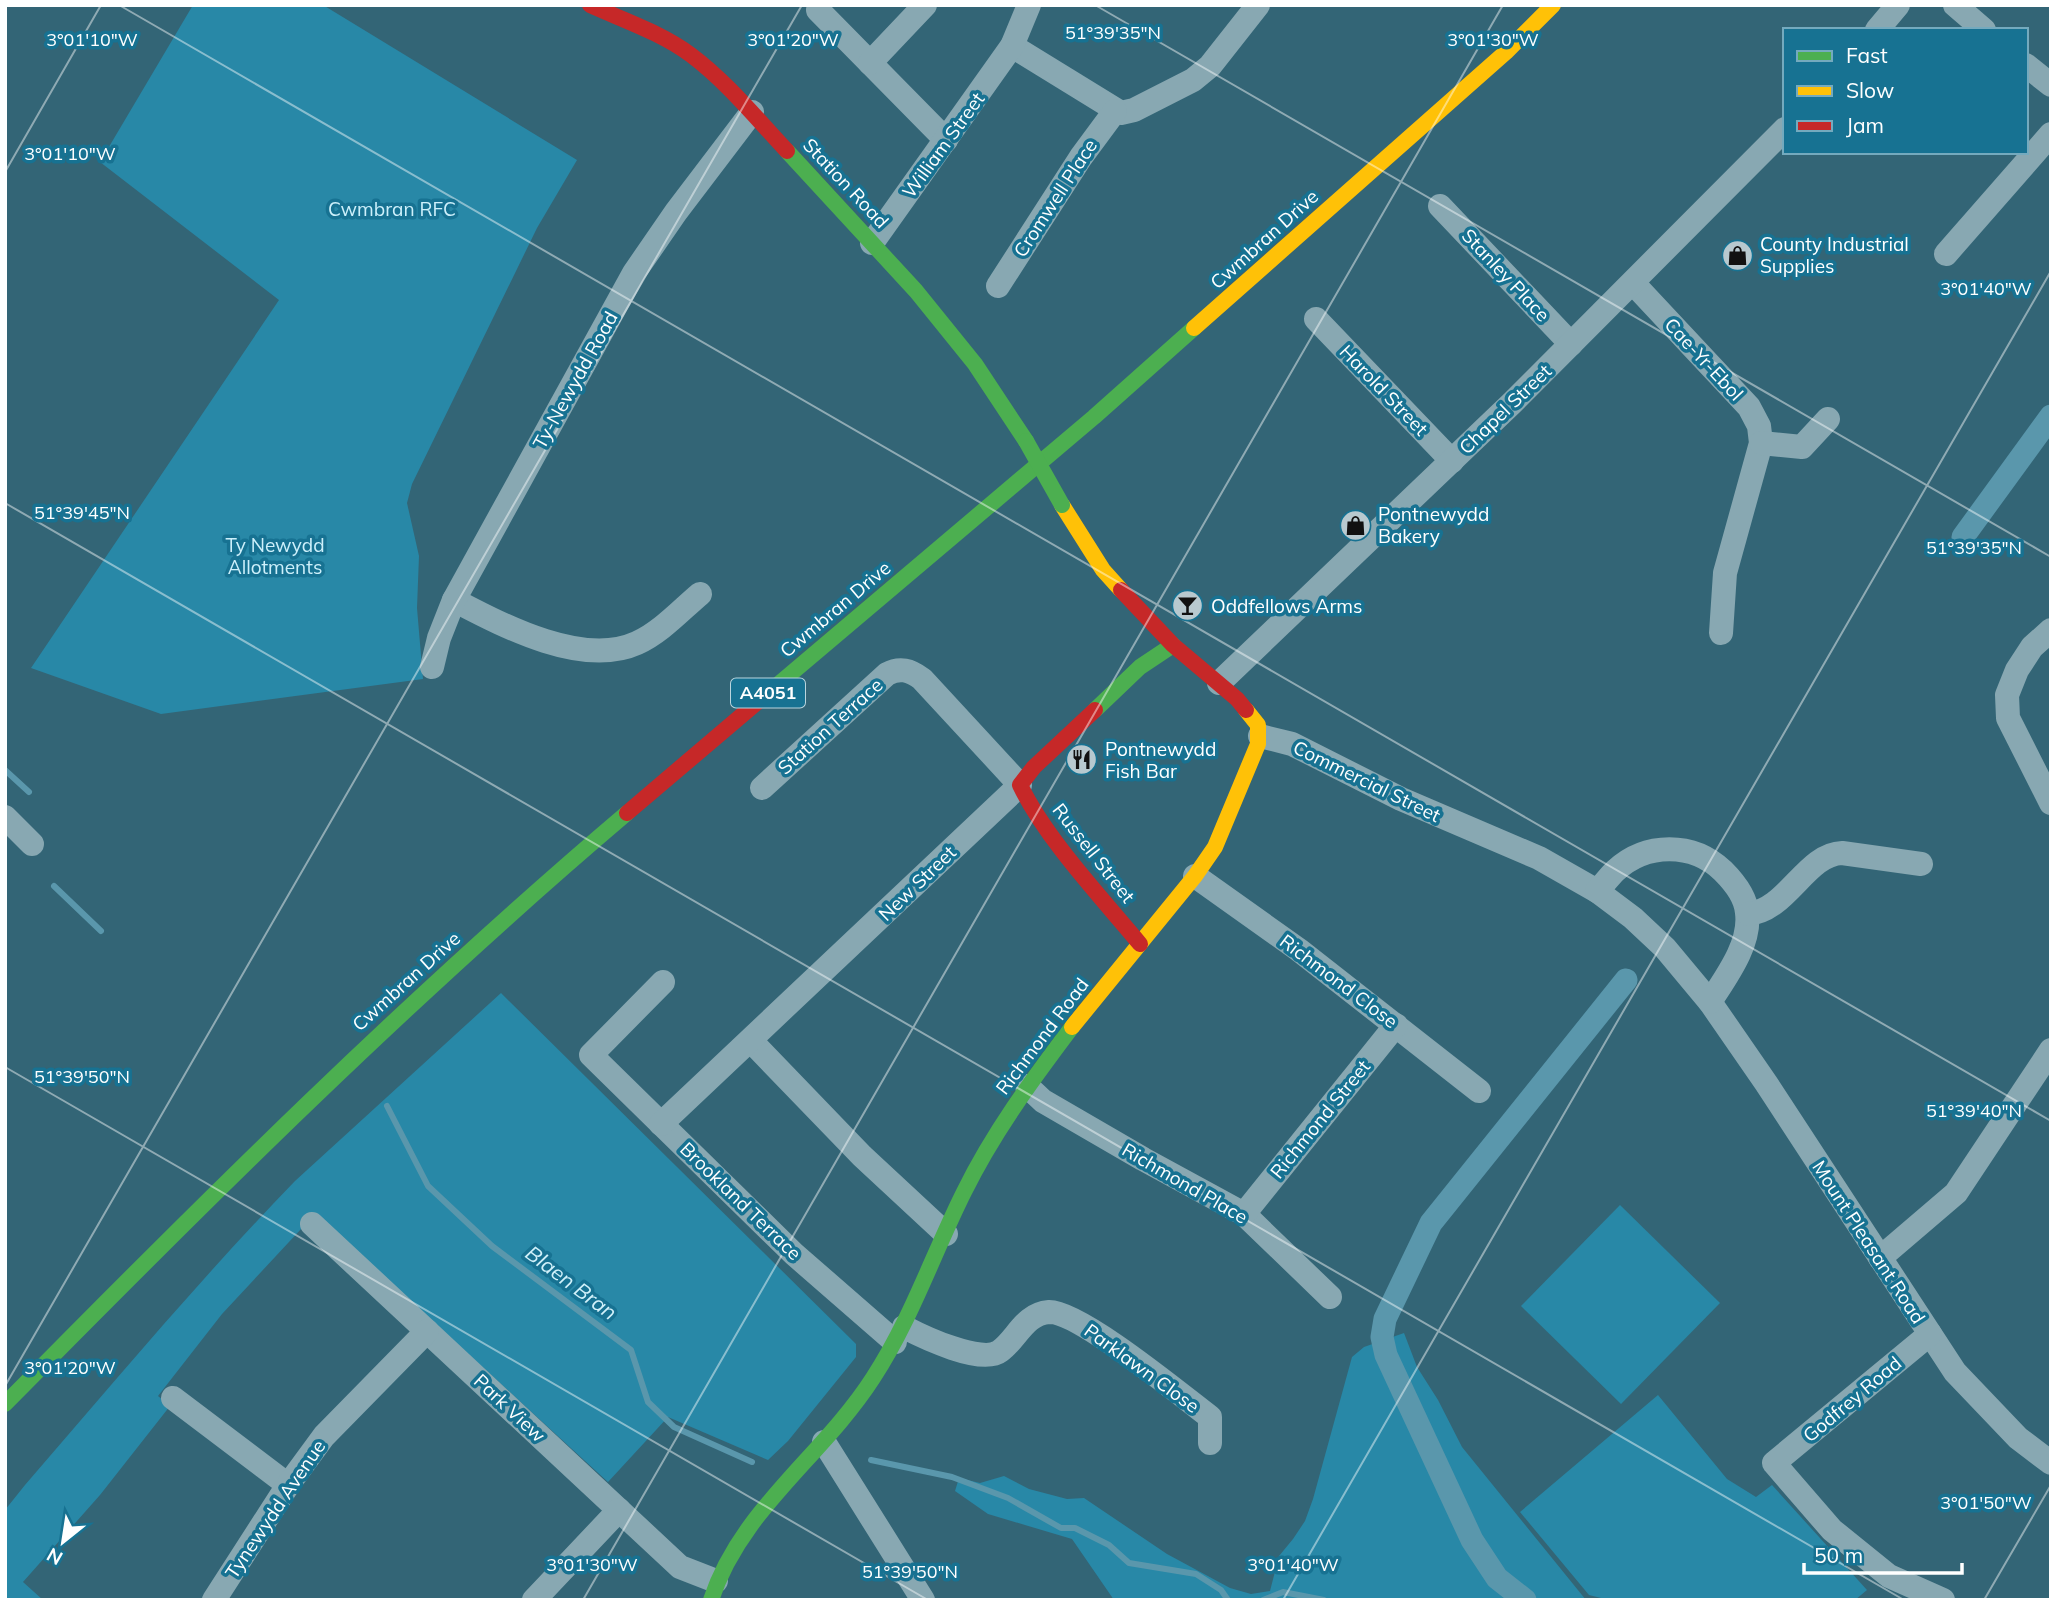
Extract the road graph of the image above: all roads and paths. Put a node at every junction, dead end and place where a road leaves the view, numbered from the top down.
1 (590, 5) edge
2 (925, 5) edge
3 (1029, 5) edge
4 (1258, 5) edge
5 (1553, 5) edge
6 (1898, 5) edge
7 (1955, 5) edge
8 (818, 10) dead end
9 (1879, 28) edge
10 (1982, 28) edge
11 (1013, 46) junction
12 (870, 63) junction
13 (2028, 67) edge
14 (2051, 85) edge
15 (1115, 111) junction
16 (752, 112) junction
17 (1783, 131) edge
18 (2051, 134) edge
19 (947, 140) junction
20 (1440, 205) dead end
21 (872, 243) junction
22 (1945, 254) dead end
23 (1633, 283) junction
24 (998, 286) dead end
25 (1316, 319) dead end
26 (1571, 344) junction
27 (1828, 419) dead end
28 (1761, 443) junction
29 (1452, 461) junction
30 (700, 594) dead end
31 (454, 600) junction
32 (2051, 630) edge
33 (1721, 633) dead end
34 (1173, 645) junction
35 (432, 667) dead end
36 (1219, 683) junction
37 (1260, 736) junction
38 (1020, 785) junction
39 (762, 788) dead end
40 (2051, 803) edge
41 (5, 817) edge
42 (32, 844) dead end
43 (1921, 864) dead end
44 (1195, 876) junction
45 (1597, 891) junction
46 (1748, 914) junction
47 (1140, 944) junction
48 (663, 982) dead end
49 (1710, 1002) junction
50 (1396, 1025) junction
51 (751, 1041) junction
52 (2051, 1050) edge
53 (1027, 1086) junction
54 (1479, 1091) dead end
55 (661, 1124) junction
56 (1244, 1214) junction
57 (312, 1224) dead end
58 (946, 1234) junction
59 (1880, 1258) junction
60 (1330, 1297) dead end
61 (426, 1331) junction
62 (900, 1334) junction
63 (1930, 1334) junction
64 (173, 1398) dead end
65 (5, 1404) edge
66 (824, 1441) junction
67 (1210, 1443) dead end
68 (2051, 1463) edge
69 (288, 1485) junction
70 (619, 1510) junction
71 (713, 1590) edge
72 (214, 1600) edge
73 (534, 1600) edge
74 (923, 1600) edge
75 (1943, 1600) edge

1 - 16 street, Station Road
2 - 12 street
3 - 11 street, William Street
4 - 15 street
5 - 65 street, Cwmbran Drive / A4051
6 - 9 street
7 - 10 street
8 - 12 street
11 - 15 street
11 - 19 street, William Street
12 - 19 street
13 - 14 street
15 - 24 street, Cromwell Place
16 - 21 street, Station Road
16 - 31 street, Ty-Newydd Road
17 - 23 street, Chapel Street
18 - 22 street
19 - 21 street, William Street
20 - 26 street, Stanley Place
21 - 34 street, Station Road, bridge
23 - 26 street, Chapel Street
23 - 28 street, Cae-Yr-Ebol
25 - 29 street, Harold Street
26 - 29 street, Chapel Street
27 - 28 street
28 - 33 street, Cae-Yr-Ebol
29 - 36 street, Chapel Street
30 - 31 street
31 - 35 street, Ty-Newydd Road
32 - 40 street
34 - 36 street
34 - 38 street, New Street
36 - 37 street
37 - 44 street, Richmond Road
37 - 45 street, Commercial Street
38 - 39 street, Station Terrace
38 - 47 street, Russell Street
38 - 51 street, New Street
41 - 42 street
43 - 46 street
44 - 47 street, Richmond Road
44 - 50 street, Richmond Close
45 - 46 street
45 - 49 street, Commercial Street
46 - 49 street
47 - 53 street, Richmond Road
48 - 55 street, Brookland Terrace
49 - 59 street, Mount Pleasant Road
50 - 54 street, Richmond Close
50 - 56 street, Richmond Street
51 - 55 street, New Street
51 - 58 street
52 - 59 street
53 - 56 street, Richmond Place
53 - 58 street, Richmond Road
55 - 62 street, Brookland Terrace
56 - 60 street, Richmond Place
57 - 61 street, Park View
58 - 62 street, Richmond Road
59 - 63 street, Mount Pleasant Road
61 - 69 street, Tynewydd Avenue
61 - 70 street, Park View
62 - 66 street, Richmond Road
62 - 67 street, Parklawn Close
63 - 68 street, Mount Pleasant Road
63 - 75 street, Godfrey Road
64 - 69 street
66 - 71 street, Richmond Road
66 - 74 street
69 - 72 street, Tynewydd Avenue
70 - 71 street, Park View
70 - 73 street

